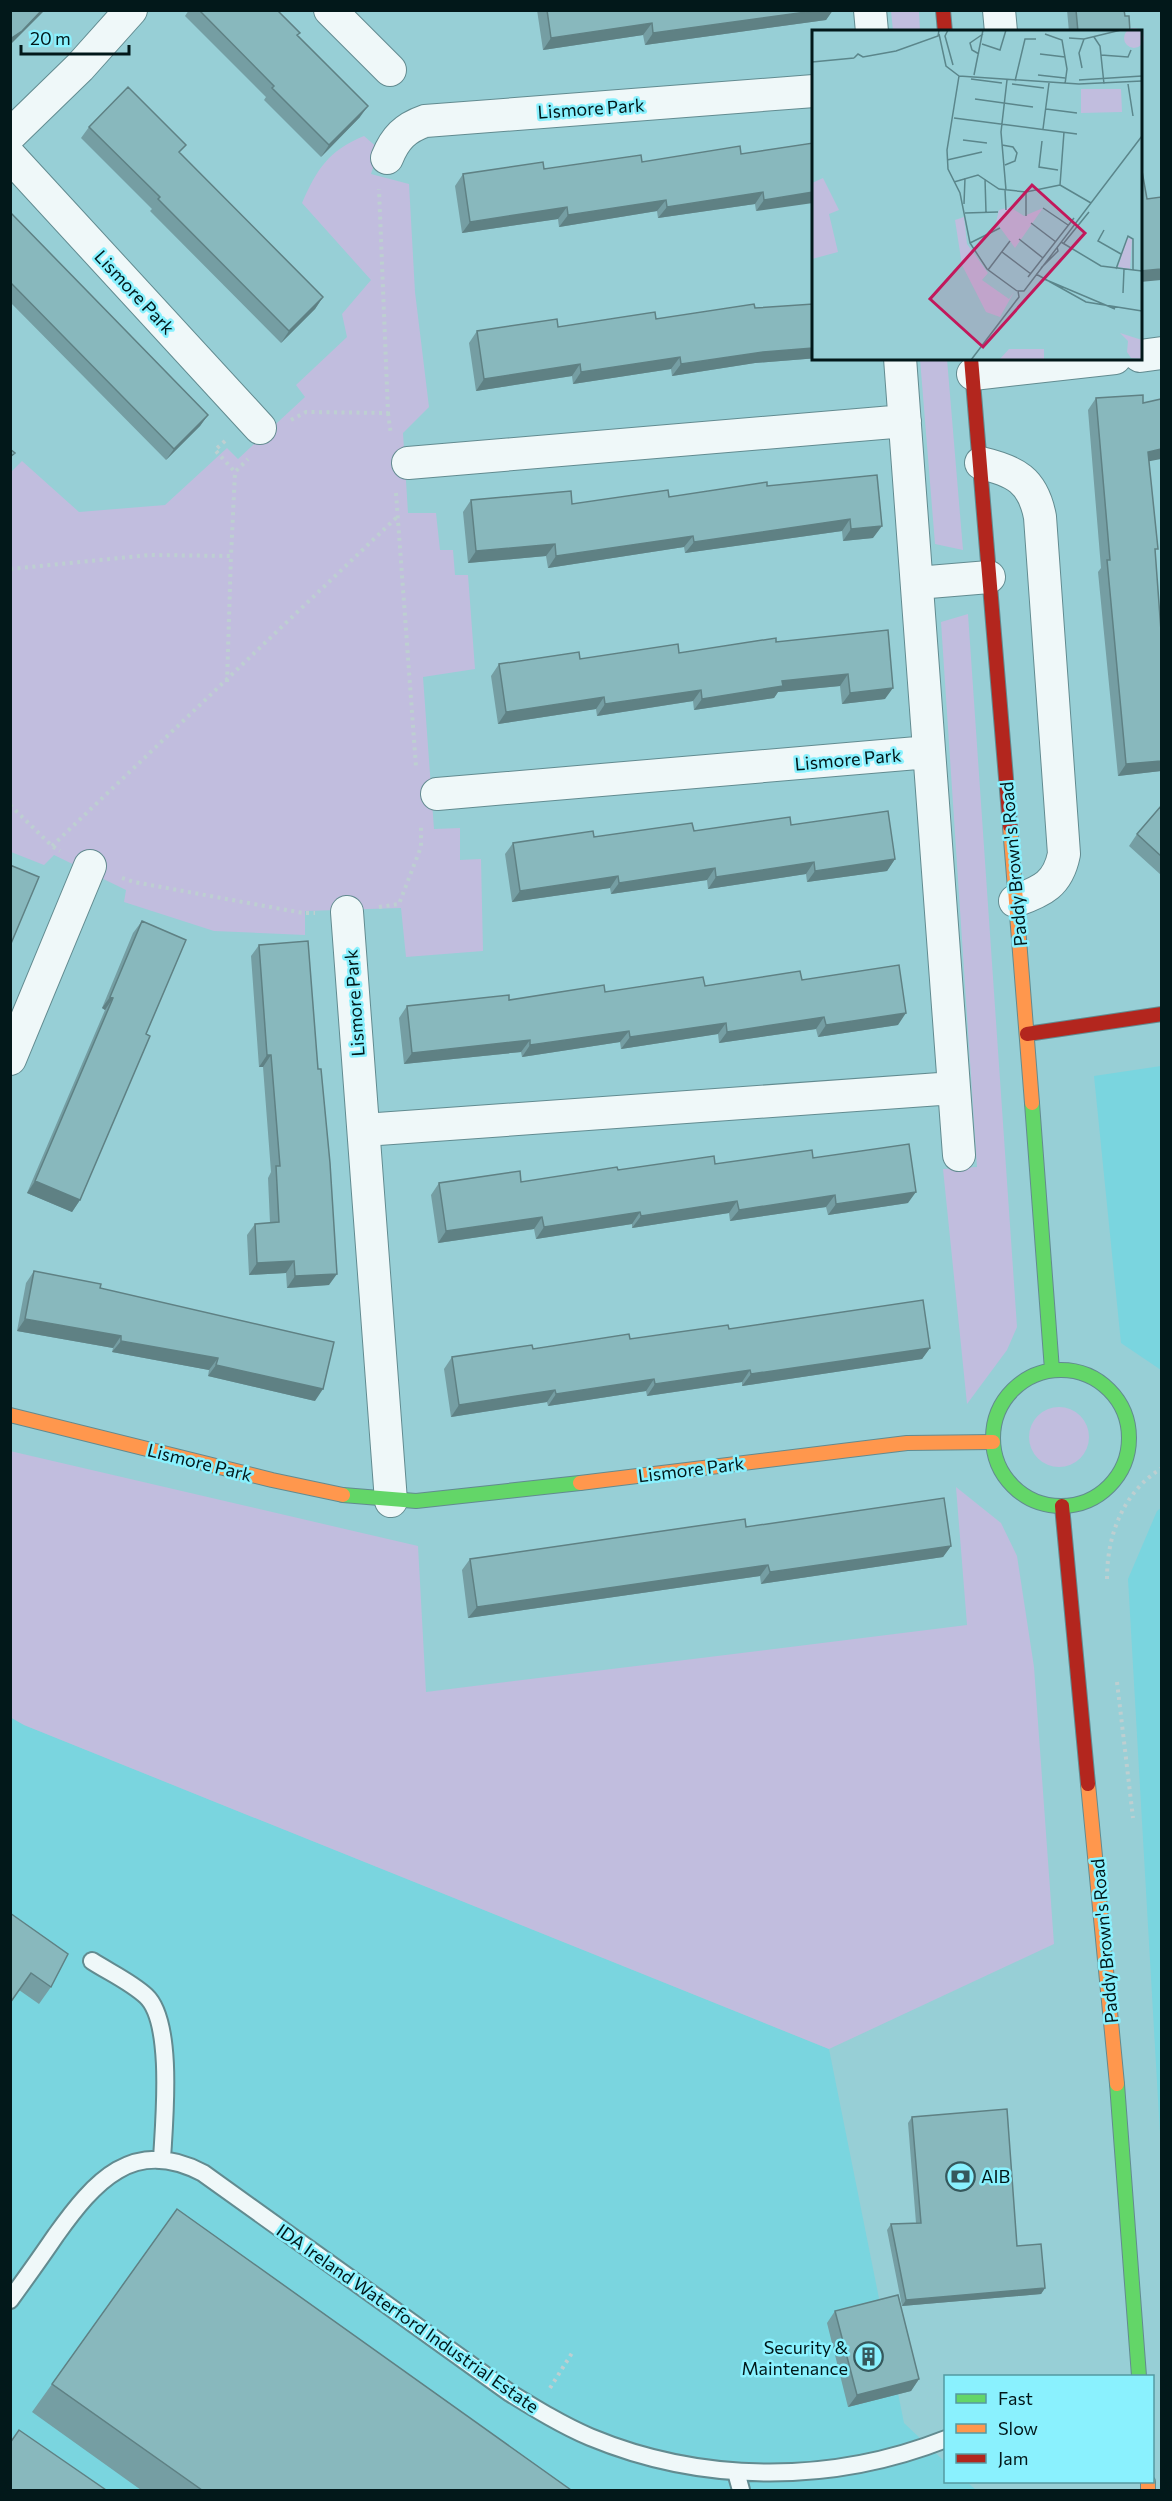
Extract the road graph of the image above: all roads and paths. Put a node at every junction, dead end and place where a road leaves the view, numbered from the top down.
1 (131, 10) edge
2 (330, 10) edge
3 (870, 10) edge
4 (943, 10) edge
5 (999, 10) edge
6 (872, 30) edge
7 (945, 30) edge
8 (1001, 30) edge
9 (390, 70) dead end
10 (812, 92) edge
11 (10, 135) edge
12 (10, 156) edge
13 (383, 170) joint
14 (1161, 353) edge
15 (1142, 356) edge
16 (900, 360) edge
17 (1086, 360) edge
18 (1028, 364) edge
19 (972, 366) edge
20 (388, 413) junction
21 (905, 421) junction
22 (264, 438) junction
23 (399, 463) junction
24 (981, 463) junction
25 (397, 517) junction
26 (231, 556) junction
27 (10, 569) edge
28 (989, 577) junction
29 (917, 583) junction
30 (226, 682) junction
31 (929, 752) junction
32 (425, 794) junction
33 (10, 805) edge
34 (52, 846) junction
35 (90, 867) junction
36 (1015, 901) junction
37 (347, 912) junction
38 (1161, 1014) edge
39 (1027, 1034) junction
40 (10, 1059) edge
41 (954, 1088) junction
42 (364, 1130) junction
43 (959, 1155) dead end
44 (1052, 1370) junction
45 (10, 1415) edge
46 (993, 1442) junction
47 (1161, 1468) edge
48 (391, 1501) junction
49 (1062, 1506) junction
50 (1107, 1589) dead end
51 (1117, 1681) dead end
52 (1133, 1818) dead end
53 (92, 1961) dead end
54 (162, 2159) junction
55 (10, 2300) edge
56 (572, 2353) dead end
57 (1139, 2375) edge
58 (537, 2409) junction
59 (944, 2439) edge
60 (736, 2472) junction
61 (741, 2490) edge

1 - 11 street
2 - 9 street
3 - 6 street
4 - 7 street
5 - 8 street
10 - 13 street, Lismore Park
12 - 22 street, Lismore Park
13 - 20 path
14 - 15 street
16 - 21 street
17 - 18 street
18 - 19 street
19 - 24 street, Paddy Brown's Road
20 - 22 path
20 - 23 path
21 - 23 street
21 - 29 street
22 - 26 path
23 - 25 path
24 - 28 street, Paddy Brown's Road
24 - 36 street
25 - 30 path
25 - 32 path
26 - 27 path
26 - 30 path
28 - 29 street
28 - 36 street, Paddy Brown's Road
29 - 31 street
30 - 34 path
31 - 32 street, Lismore Park
31 - 41 street
32 - 37 path
33 - 34 path
34 - 35 path
35 - 37 path
35 - 40 street
36 - 39 street, Paddy Brown's Road
37 - 42 street, Lismore Park
38 - 39 street
39 - 44 street, Paddy Brown's Road
41 - 42 street
41 - 43 street
42 - 48 street, Lismore Park
44 - 46 street
44 - 49 street
45 - 48 street, Lismore Park
46 - 48 street, Lismore Park
46 - 49 street
47 - 50 path
49 - 57 street, Paddy Brown's Road
51 - 52 path
53 - 54 lane
54 - 55 lane, IDA Ireland Waterford Industrial Estate
54 - 58 lane, IDA Ireland Waterford Industrial Estate
56 - 58 path
58 - 60 lane, IDA Ireland Waterford Industrial Estate
59 - 60 lane, IDA Ireland Waterford Industrial Estate
60 - 61 lane

